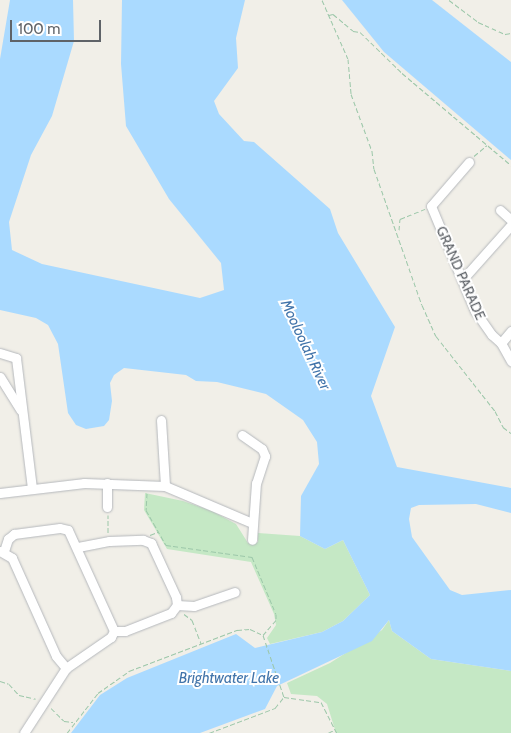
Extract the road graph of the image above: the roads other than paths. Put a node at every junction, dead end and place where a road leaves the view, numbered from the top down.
1 (469, 162) road end
2 (500, 210) dead end
3 (511, 220) edge
4 (511, 225) edge
5 (462, 280) junction
6 (511, 331) edge
7 (501, 343) junction
8 (0, 353) edge
9 (511, 361) edge
10 (0, 376) edge
11 (23, 412) junction
12 (161, 420) dead end
13 (242, 435) dead end
14 (106, 482) junction
15 (165, 486) junction
16 (32, 488) junction
17 (0, 493) edge
18 (107, 507) road end
19 (252, 523) junction
20 (252, 540) dead end
21 (78, 547) junction
22 (2, 551) edge
23 (235, 592) dead end
24 (181, 609) junction
25 (114, 631) junction
26 (66, 668) junction
27 (24, 733) edge

1 - 5 street, GRAND PARADE
2 - 3 street
4 - 5 street
5 - 7 street, GRAND PARADE
6 - 7 street
7 - 9 street, GRAND PARADE
8 - 11 street
10 - 11 street
11 - 16 street
12 - 15 street
13 - 19 street
14 - 15 street
14 - 16 street
14 - 18 street
15 - 19 street
16 - 17 street
19 - 20 street
21 - 22 street
21 - 24 street
21 - 25 street
22 - 26 street
23 - 24 street
24 - 25 street
25 - 26 street
26 - 27 street

